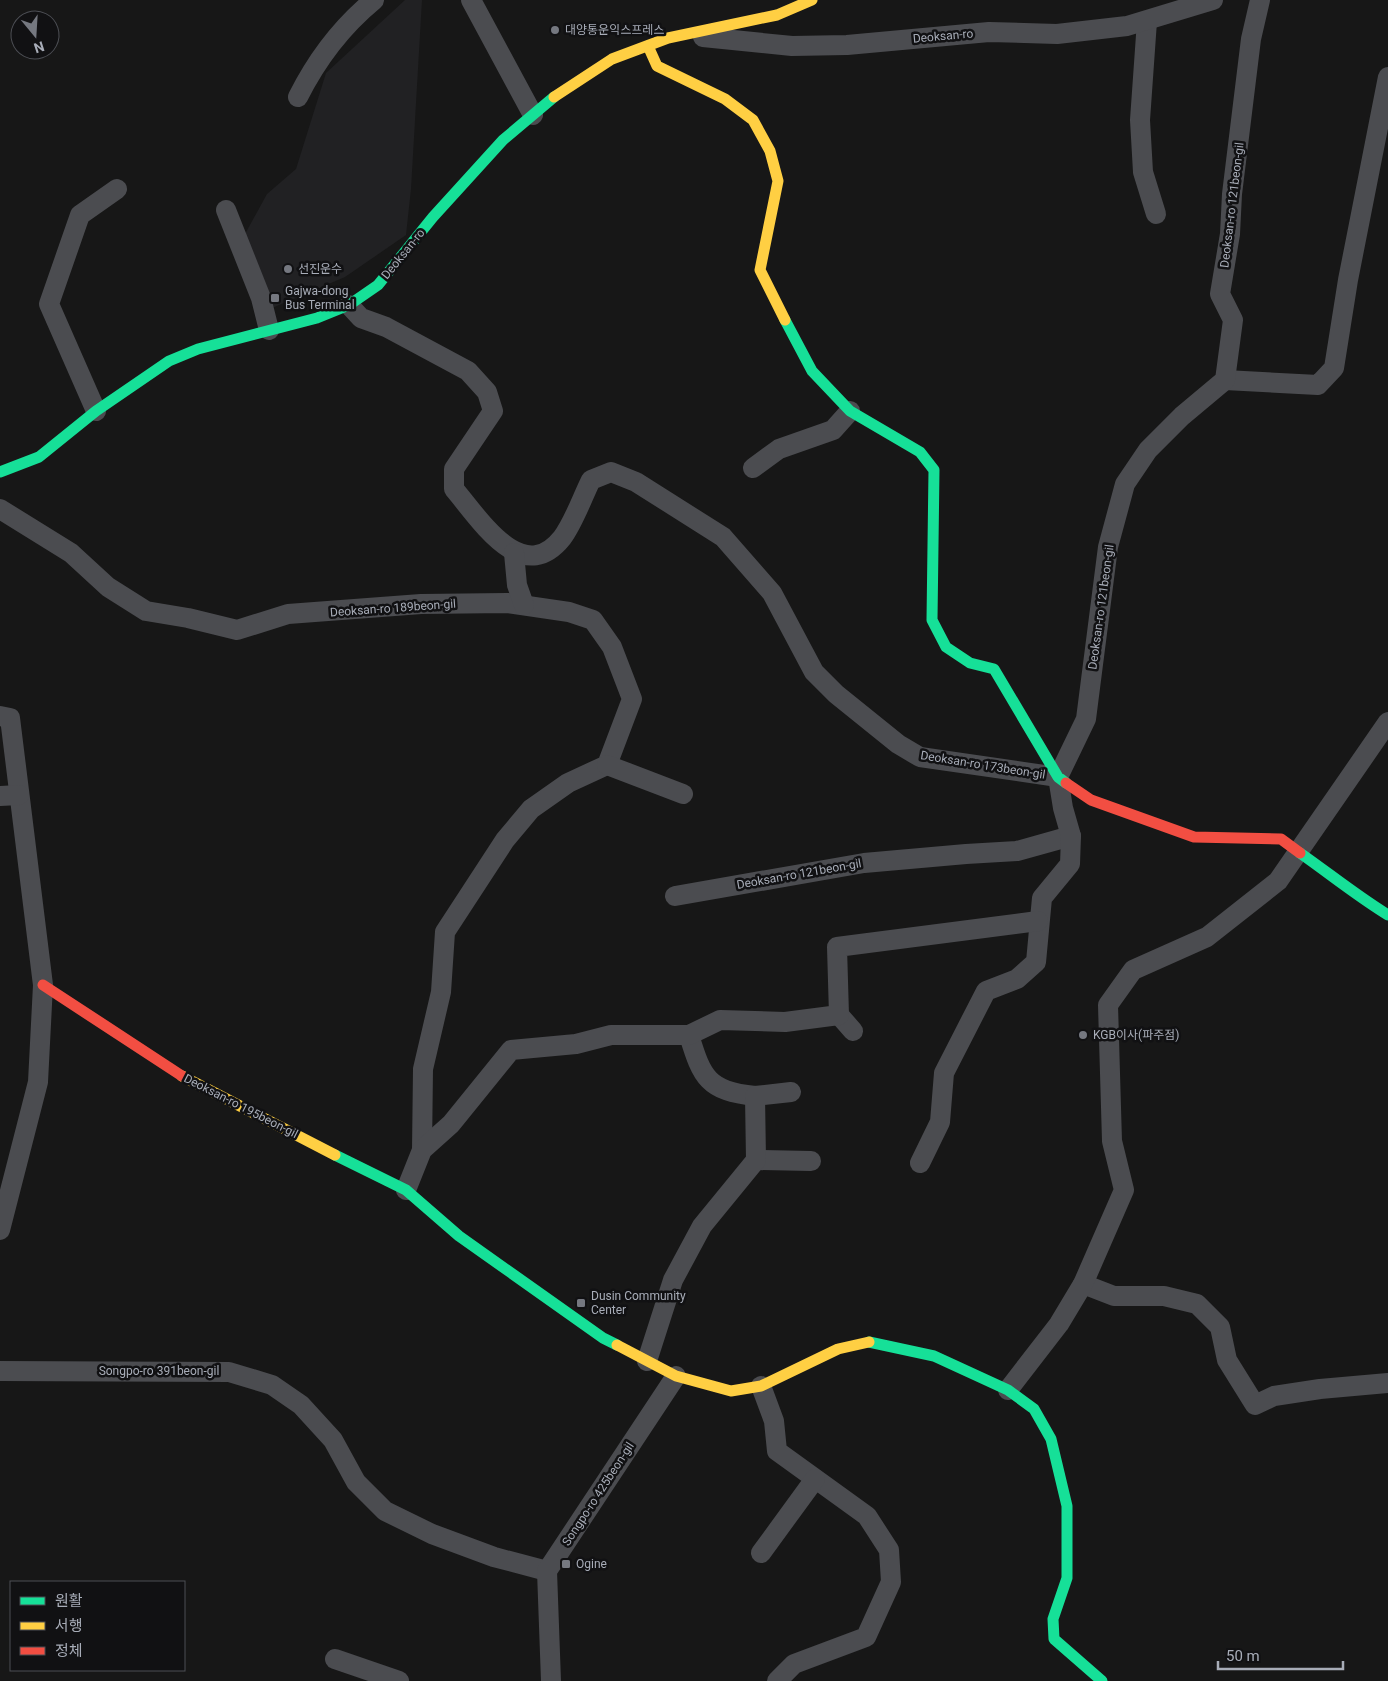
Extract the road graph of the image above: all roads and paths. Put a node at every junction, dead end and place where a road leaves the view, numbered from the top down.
1 (374, 0) edge
2 (471, 0) edge
3 (812, 0) edge
4 (1213, 0) edge
5 (1260, 0) edge
6 (1147, 21) junction
7 (668, 38) junction
8 (648, 46) junction
9 (1388, 77) edge
10 (298, 97) dead end
11 (533, 114) junction
12 (116, 190) dead end
13 (226, 210) dead end
14 (1156, 214) dead end
15 (349, 305) junction
16 (270, 330) junction
17 (1225, 380) junction
18 (96, 411) junction
19 (850, 411) junction
20 (753, 468) dead end
21 (0, 472) edge
22 (0, 509) edge
23 (514, 553) junction
24 (524, 605) junction
25 (0, 716) edge
26 (1388, 722) edge
27 (607, 765) junction
28 (1058, 777) junction
29 (683, 794) dead end
30 (10, 796) edge
31 (1071, 836) junction
32 (1299, 850) junction
33 (675, 896) dead end
34 (1388, 915) edge
35 (1038, 921) junction
36 (43, 985) junction
37 (839, 1015) junction
38 (853, 1031) dead end
39 (688, 1035) junction
40 (791, 1092) dead end
41 (754, 1096) junction
42 (422, 1150) junction
43 (756, 1160) junction
44 (811, 1161) dead end
45 (920, 1163) dead end
46 (406, 1190) junction
47 (0, 1230) edge
48 (1083, 1284) junction
49 (647, 1361) junction
50 (0, 1371) edge
51 (676, 1376) junction
52 (1388, 1383) edge
53 (761, 1386) junction
54 (1008, 1390) junction
55 (815, 1479) junction
56 (761, 1553) dead end
57 (547, 1571) junction
58 (335, 1659) dead end
59 (399, 1681) edge
60 (551, 1681) edge
61 (777, 1681) edge
62 (1102, 1681) edge

1 - 10 street
2 - 11 street
3 - 7 street, Deoksan-ro
4 - 6 street, Deoksan-ro
5 - 17 street, Deoksan-ro 121beon-gil
6 - 7 street, Deoksan-ro
6 - 14 street
7 - 8 street, Deoksan-ro
8 - 11 street, Deoksan-ro
8 - 19 street, Deoksan-ro 173beon-gil
9 - 17 street
11 - 15 street, Deoksan-ro
12 - 18 street
13 - 16 street
15 - 16 street, Deoksan-ro
15 - 23 street
16 - 18 street, Deoksan-ro
17 - 28 street, Deoksan-ro 121beon-gil
18 - 21 street, Deoksan-ro
19 - 20 street
19 - 28 street, Deoksan-ro 173beon-gil
22 - 24 street, Deoksan-ro 189beon-gil
23 - 24 street
23 - 28 street, Deoksan-ro 173beon-gil
24 - 27 street, Deoksan-ro 189beon-gil
25 - 30 street
26 - 32 street
27 - 29 street
27 - 42 street
28 - 31 street
28 - 32 street
30 - 36 street
31 - 33 street, Deoksan-ro 121beon-gil
31 - 35 street
32 - 34 street
32 - 48 street
35 - 37 street
35 - 45 street
36 - 46 street, Deoksan-ro 195beon-gil
36 - 47 street
37 - 38 street
37 - 39 street
39 - 41 street
39 - 42 street
40 - 41 street
41 - 43 street
42 - 46 street
43 - 44 street
43 - 49 street
46 - 49 street, Deoksan-ro 195beon-gil
48 - 52 street
48 - 54 street
49 - 51 street, Deoksan-ro 195beon-gil
50 - 57 street, Songpo-ro 391beon-gil
51 - 53 street, Deoksan-ro 195beon-gil
51 - 57 street, Songpo-ro 425beon-gil
53 - 54 street, Deoksan-ro 195beon-gil
53 - 55 street
54 - 62 street, Deoksan-ro 195beon-gil
55 - 56 street
55 - 61 street
57 - 60 street
58 - 59 street

